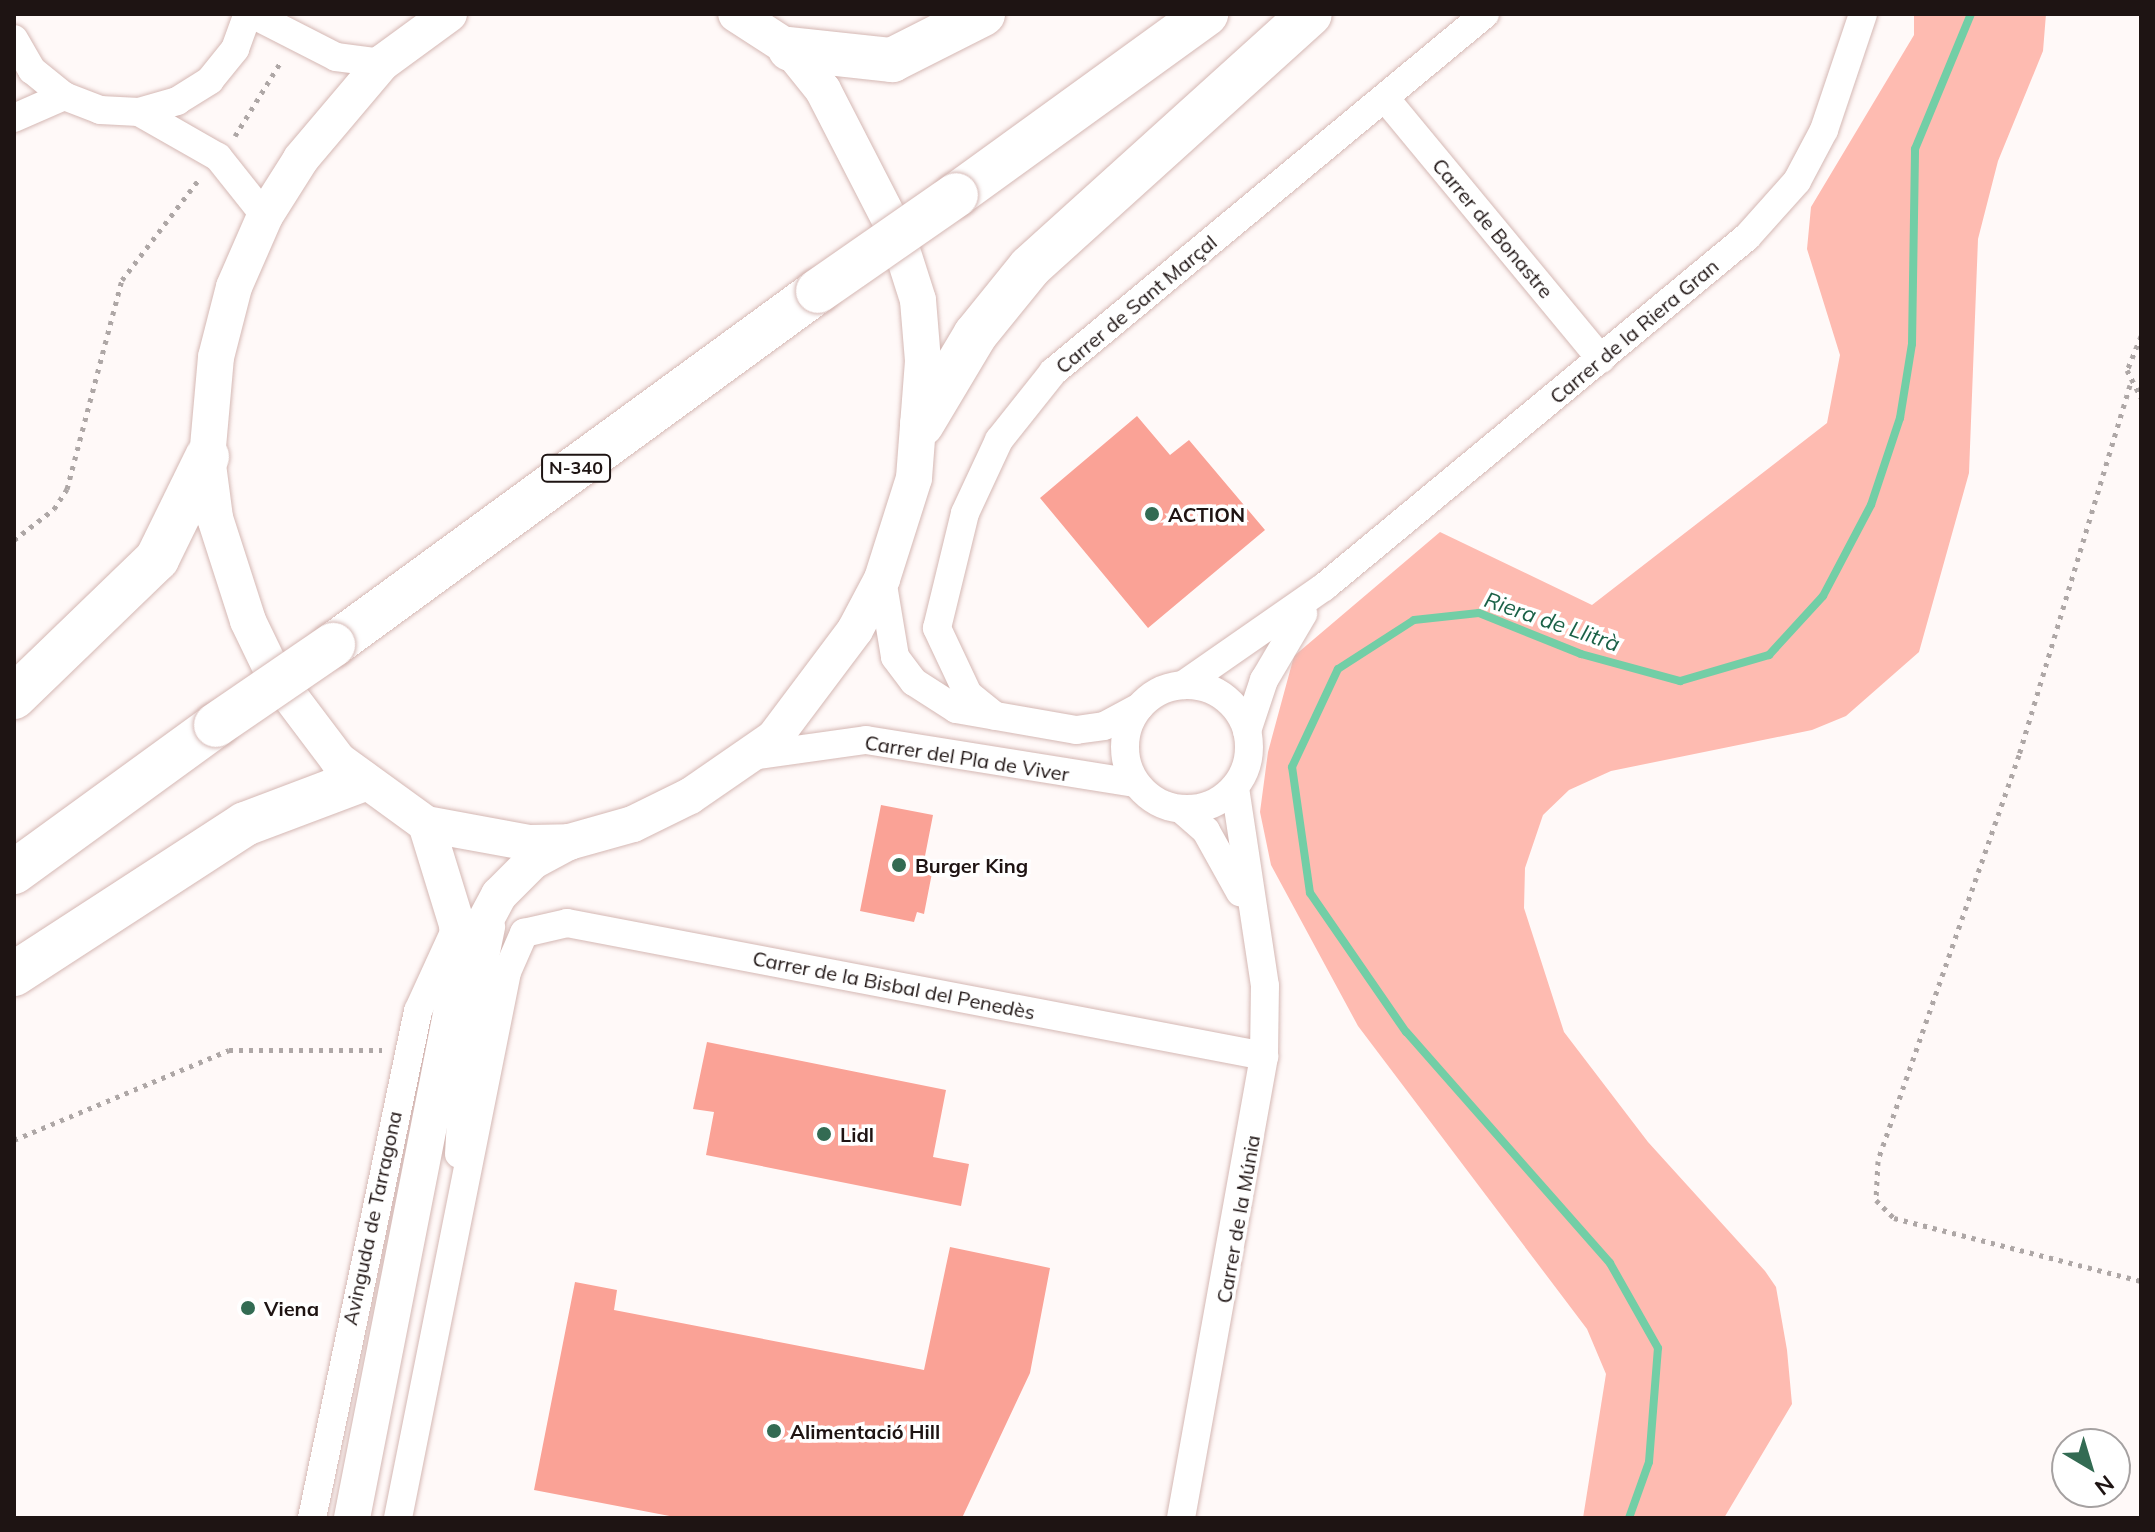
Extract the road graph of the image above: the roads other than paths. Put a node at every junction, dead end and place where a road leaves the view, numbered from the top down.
1 (250, 14) edge
2 (449, 14) edge
3 (736, 14) edge
4 (983, 14) edge
5 (1206, 14) edge
6 (1310, 14) edge
7 (1485, 14) edge
8 (1863, 14) edge
9 (14, 39) edge
10 (790, 49) junction
11 (382, 63) junction
12 (64, 96) junction
13 (1385, 98) junction
14 (139, 112) junction
15 (14, 118) edge
16 (265, 216) junction
17 (1601, 359) junction
18 (922, 424) junction
19 (207, 457) junction
20 (882, 579) junction
21 (1324, 587) junction
22 (1183, 685) junction
23 (14, 697) edge
24 (1139, 707) junction
25 (995, 716) junction
26 (1247, 731) junction
27 (752, 756) junction
28 (359, 781) junction
29 (1135, 783) junction
30 (1235, 788) junction
31 (1181, 809) junction
32 (426, 824) junction
33 (569, 842) junction
34 (14, 872) edge
35 (499, 895) junction
36 (1252, 918) junction
37 (457, 925) junction
38 (460, 968) junction
39 (14, 974) edge
40 (1264, 1056) junction
41 (461, 1203) junction
42 (312, 1518) edge
43 (352, 1518) edge
44 (398, 1518) edge
45 (1181, 1518) edge

1 - 11 street
1 - 14 street
2 - 11 street
3 - 10 street
4 - 10 highway
5 - 34 highway, N-340, bridge
6 - 18 highway
7 - 13 street, Carrer de Sant Marçal
8 - 17 street, Carrer de la Riera Gran
9 - 12 street
10 - 18 street
11 - 16 street
12 - 14 street
12 - 15 street
13 - 17 street, Carrer de Bonastre
13 - 25 street, Carrer de Sant Marçal
14 - 16 street
16 - 19 street
17 - 21 street, Carrer de la Riera Gran
18 - 20 street
19 - 23 highway
19 - 28 street
20 - 25 street
20 - 27 street
21 - 22 street, Carrer de la Riera Gran
21 - 26 street, Carrer de la Riera Gran
22 - 24 street
22 - 26 street
24 - 25 street
24 - 29 street
26 - 30 street
27 - 29 street, Carrer del Pla de Viver
27 - 33 street
28 - 32 street
28 - 39 highway
29 - 31 street
30 - 31 street
30 - 36 street, Carrer de la Múnia
31 - 36 street, Carrer de la Múnia
32 - 33 street
32 - 37 street, Avinguda de Tarragona
33 - 35 street, Avinguda de Tarragona
35 - 38 street, Avinguda de Tarragona
35 - 41 street
36 - 40 street, Carrer de la Múnia
37 - 38 street, Avinguda de Tarragona
37 - 42 street, Avinguda de Tarragona
38 - 43 street, Avinguda de Tarragona
40 - 41 street, Carrer de la Bisbal del Penedès
40 - 45 street, Carrer de la Múnia
41 - 44 street

